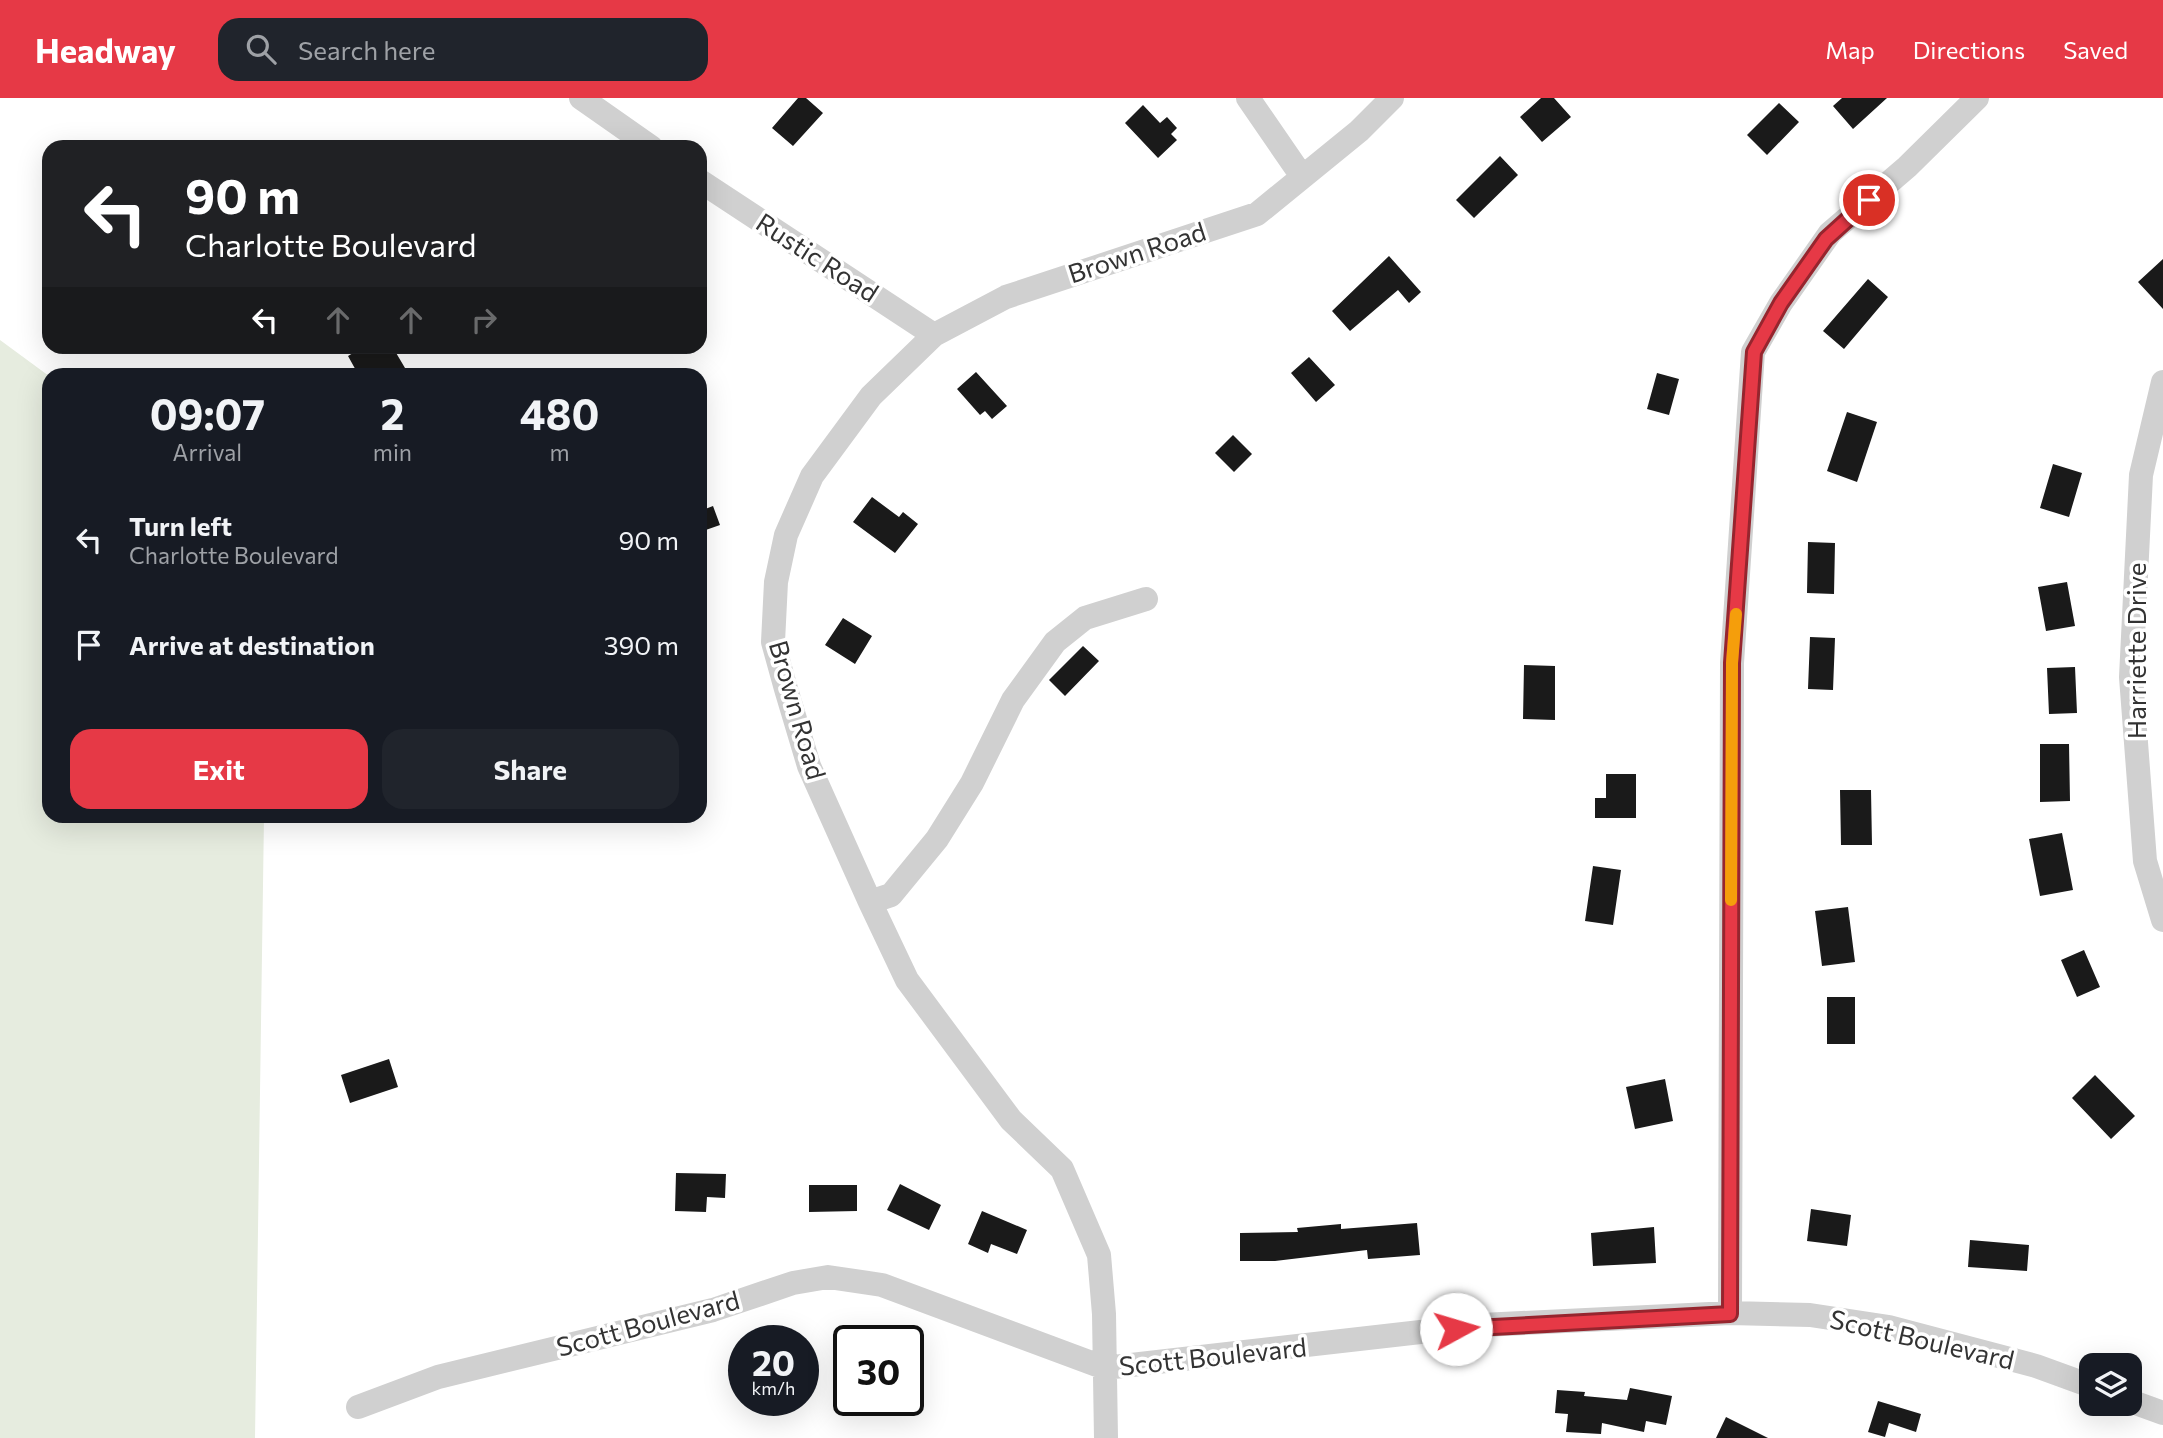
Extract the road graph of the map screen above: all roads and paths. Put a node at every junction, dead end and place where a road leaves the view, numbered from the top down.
1 (581, 98) edge
2 (1248, 98) edge
3 (1392, 98) edge
4 (1977, 98) edge
5 (641, 140) edge
6 (1301, 175) junction
7 (707, 186) edge
8 (934, 335) junction
9 (2163, 382) edge
10 (1146, 599) dead end
11 (870, 902) junction
12 (2163, 920) edge
13 (1730, 1314) junction
14 (1105, 1368) junction
15 (2079, 1382) edge
16 (2142, 1405) edge
17 (358, 1408) dead end
18 (2163, 1413) edge
19 (1106, 1438) edge

1 - 5 street
2 - 6 street
3 - 6 street, Brown Road
4 - 13 street
6 - 8 street, Brown Road
7 - 8 street, Rustic Road
8 - 11 street, Brown Road
9 - 12 street, Harriette Drive
10 - 11 street
11 - 14 street, Brown Road
13 - 14 street, Scott Boulevard
13 - 15 street, Scott Boulevard
14 - 17 street, Scott Boulevard
14 - 19 street, Brown Road
16 - 18 street

